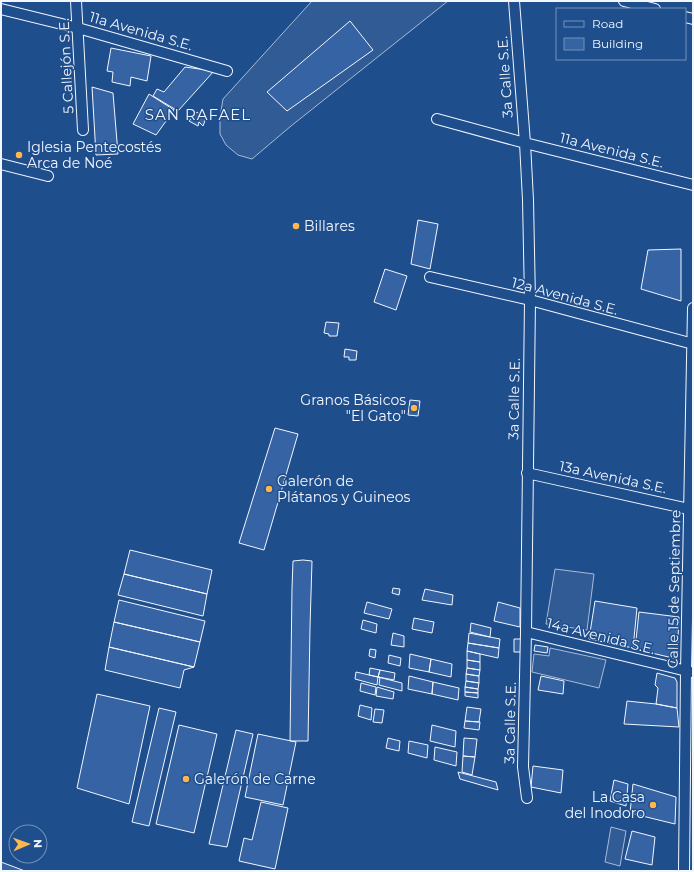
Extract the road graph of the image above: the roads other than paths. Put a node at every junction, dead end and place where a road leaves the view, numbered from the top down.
1 (76, 1) edge
2 (514, 1) edge
3 (624, 1) edge
4 (1, 8) edge
5 (651, 8) edge
6 (78, 28) junction
7 (227, 71) dead end
8 (437, 119) dead end
9 (83, 130) dead end
10 (525, 143) junction
11 (1, 164) edge
12 (48, 176) dead end
13 (693, 185) edge
14 (430, 277) dead end
15 (530, 300) junction
16 (693, 308) edge
17 (693, 344) edge
18 (527, 473) junction
19 (691, 509) edge
20 (526, 632) junction
21 (690, 672) edge
22 (527, 798) dead end
23 (689, 837) edge
24 (684, 871) edge

1 - 6 street, 5 Callejón S.E.
2 - 10 street, 3a Calle S.E.
3 - 5 street
4 - 6 street, 11a Avenida S.E.
6 - 7 street, 11a Avenida S.E.
6 - 9 street, 5 Callejón S.E.
8 - 10 street, 11a Avenida S.E.
10 - 13 street, 11a Avenida S.E.
10 - 15 street, 3a Calle S.E.
11 - 12 street
14 - 15 street, 12a Avenida S.E.
15 - 17 street, 12a Avenida S.E.
15 - 18 street, 3a Calle S.E.
16 - 17 street, Calle 15 de Septiembre
17 - 19 street, Calle 15 de Septiembre
18 - 19 street, 13a Avenida S.E.
18 - 20 street, 3a Calle S.E.
19 - 21 street, Calle 15 de Septiembre
20 - 21 street, 14a Avenida S.E.
20 - 22 street, 3a Calle S.E.
21 - 23 street, Calle 15 de Septiembre
23 - 24 street, Calle 15 de Septiembre

